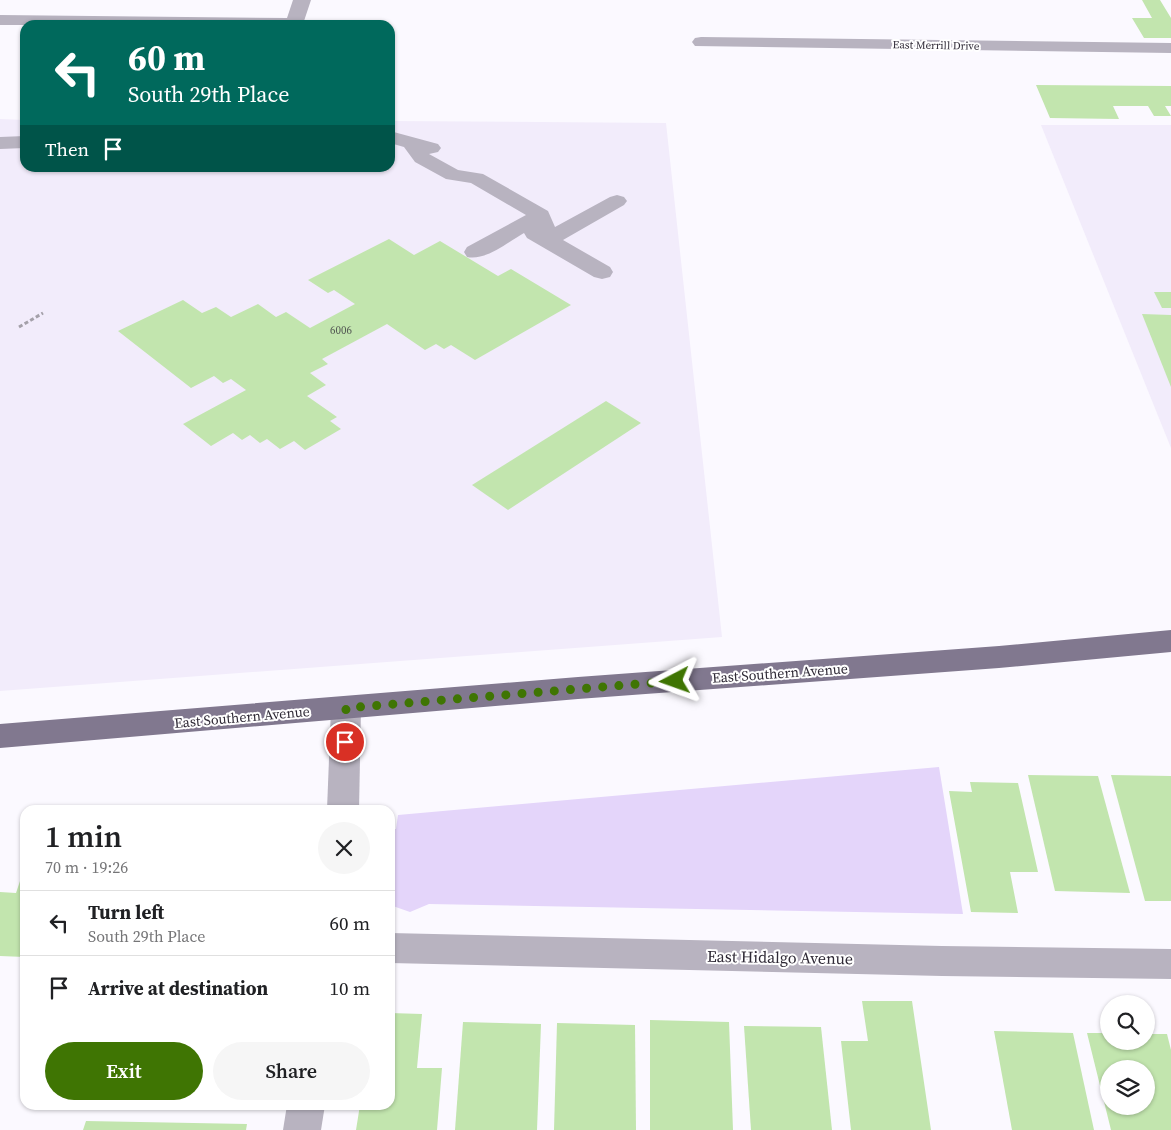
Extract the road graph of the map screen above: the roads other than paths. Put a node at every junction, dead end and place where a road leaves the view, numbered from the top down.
1 (302, 0) edge
2 (1, 11) edge
3 (217, 20) edge
4 (295, 20) edge
5 (700, 42) dead end
6 (1171, 48) edge
7 (395, 139) edge
8 (20, 142) edge
9 (0, 143) edge
10 (617, 201) dead end
11 (532, 220) junction
12 (547, 240) junction
13 (475, 252) dead end
14 (602, 272) dead end
15 (1171, 641) edge
16 (346, 708) junction
17 (0, 736) edge
18 (344, 805) edge
19 (395, 948) edge
20 (1171, 964) edge
21 (305, 1110) edge
22 (302, 1130) edge

1 - 4 street
2 - 3 street
5 - 6 street, East Merrill Drive
7 - 11 street
8 - 9 street
10 - 12 street
11 - 12 street
11 - 13 street
12 - 14 street
15 - 16 main road, East Southern Avenue
16 - 17 main road, East Southern Avenue
16 - 18 street
19 - 20 street, East Hidalgo Avenue
21 - 22 street

